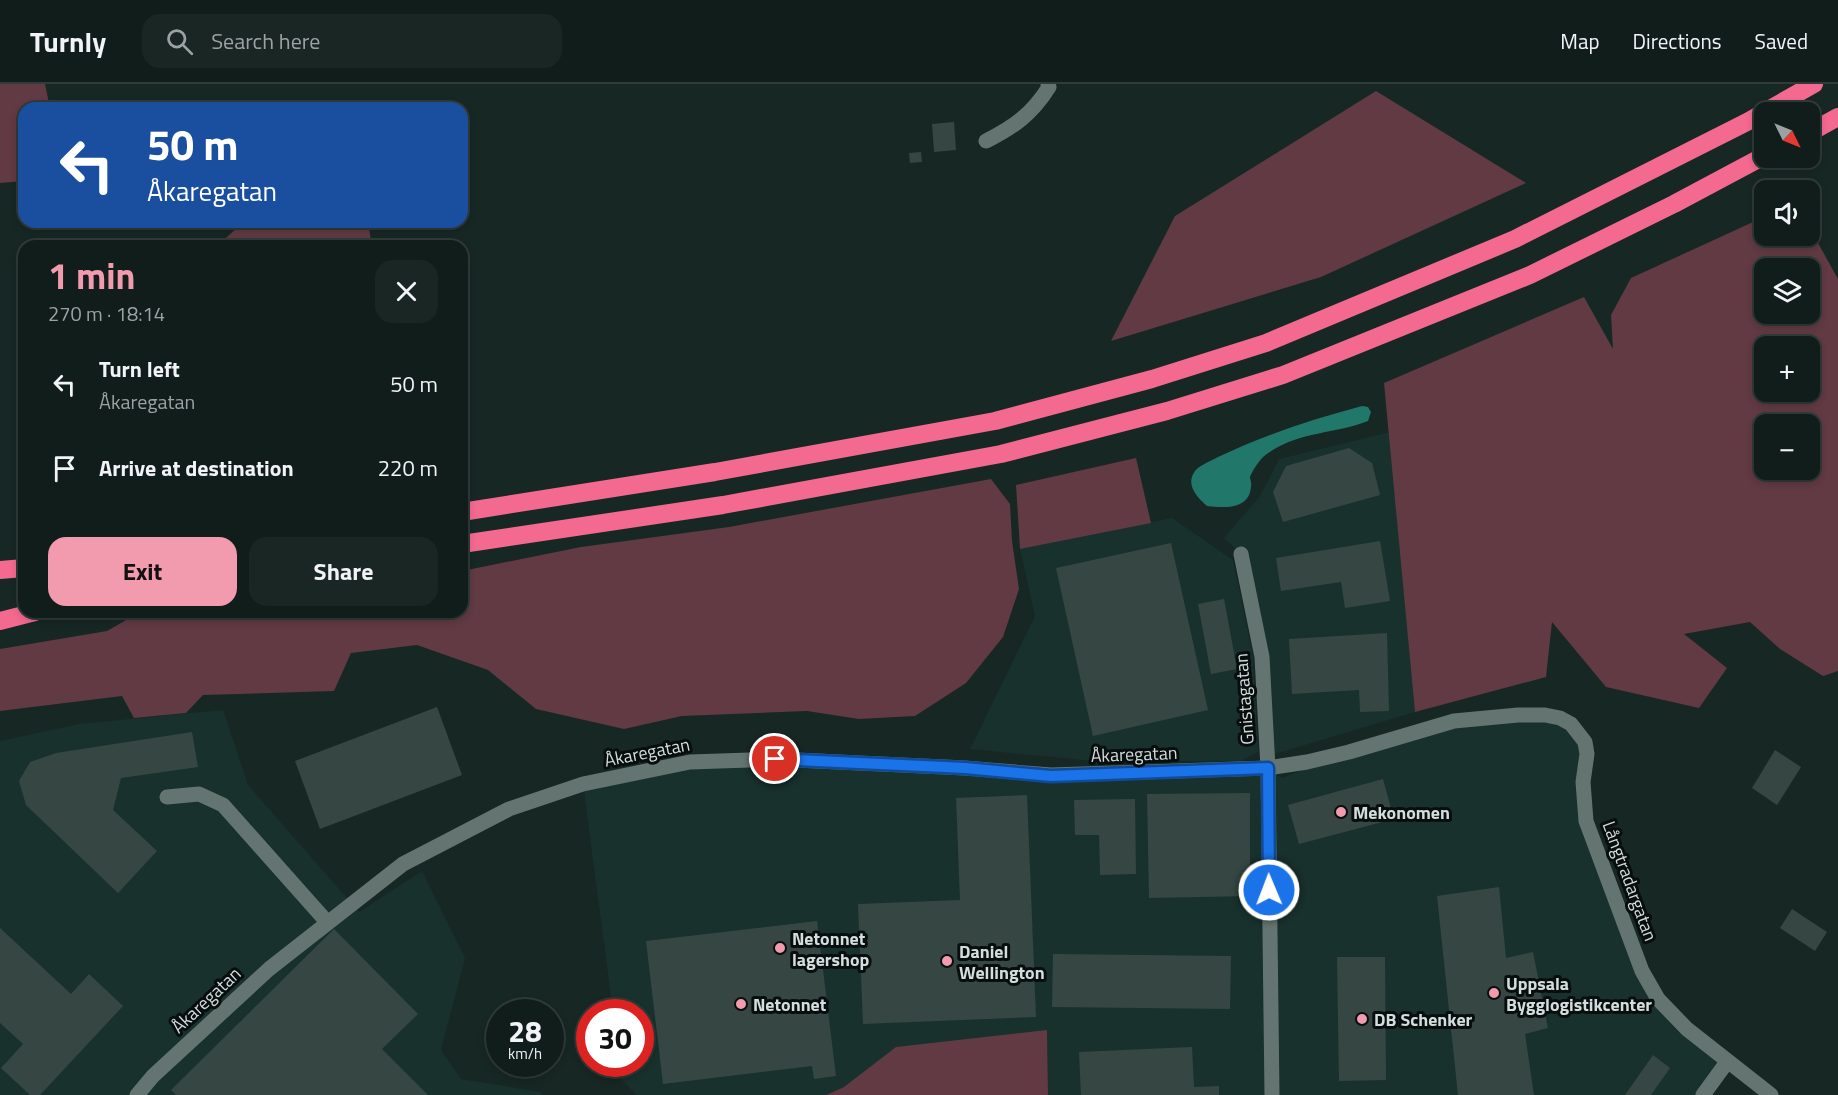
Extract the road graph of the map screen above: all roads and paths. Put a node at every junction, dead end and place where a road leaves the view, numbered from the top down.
1 (1048, 84) edge
2 (1814, 84) edge
3 (1838, 117) edge
4 (1820, 127) edge
5 (986, 141) dead end
6 (1754, 161) edge
7 (468, 511) edge
8 (468, 543) edge
9 (1240, 554) dead end
10 (18, 568) edge
11 (0, 570) edge
12 (18, 616) edge
13 (0, 621) edge
14 (1268, 768) junction
15 (167, 796) dead end
16 (327, 922) junction
17 (1727, 1062) junction
18 (137, 1095) edge
19 (1272, 1095) edge
20 (1703, 1095) edge
21 (1771, 1095) edge

1 - 5 street
2 - 7 highway
3 - 4 highway
6 - 8 highway
9 - 14 street, Gnistagatan
10 - 11 highway
12 - 13 highway
14 - 16 street, Åkaregatan
14 - 17 street, Långtradargatan
14 - 19 street, Gnistagatan
15 - 16 street
16 - 18 street, Åkaregatan
17 - 20 street
17 - 21 street, Långtradargatan

